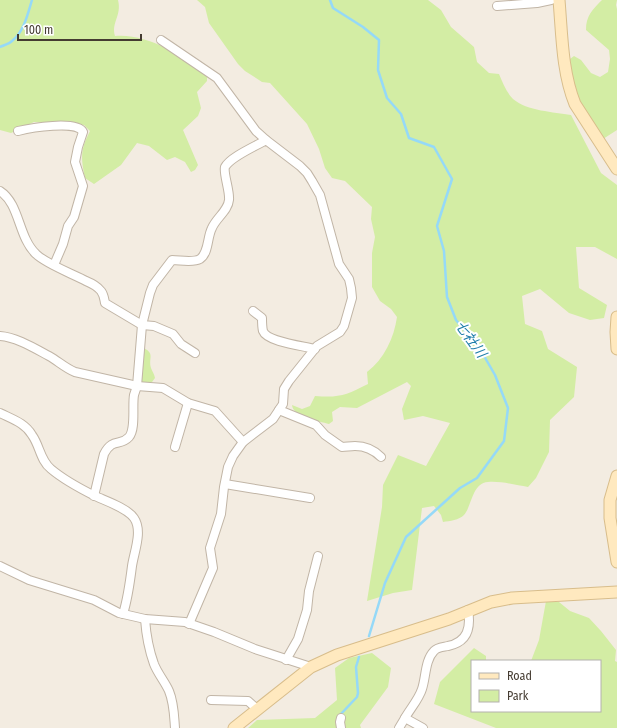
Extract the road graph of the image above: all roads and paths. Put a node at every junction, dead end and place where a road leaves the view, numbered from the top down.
1 (551, 0) edge
2 (559, 0) edge
3 (497, 6) dead end
4 (162, 40) dead end
5 (18, 131) dead end
6 (266, 140) junction
7 (617, 169) edge
8 (0, 191) edge
9 (54, 265) junction
10 (253, 311) dead end
11 (617, 317) edge
12 (142, 325) junction
13 (0, 336) edge
14 (315, 349) junction
15 (617, 349) edge
16 (195, 353) dead end
17 (137, 386) junction
18 (188, 402) junction
19 (280, 410) junction
20 (0, 413) edge
21 (243, 442) junction
22 (175, 447) dead end
23 (381, 457) dead end
24 (617, 476) edge
25 (224, 484) junction
26 (94, 496) junction
27 (310, 498) dead end
28 (613, 501) edge
29 (318, 556) dead end
30 (617, 562) edge
31 (0, 566) edge
32 (617, 592) edge
33 (468, 610) junction
34 (123, 614) junction
35 (145, 619) junction
36 (189, 624) junction
37 (286, 660) junction
38 (311, 667) junction
39 (211, 700) dead end
40 (257, 709) junction
41 (341, 718) dead end
42 (405, 718) junction
43 (175, 728) edge
44 (234, 728) edge
45 (341, 728) edge
46 (399, 728) edge
47 (423, 728) edge

1 - 3 street
2 - 7 street
4 - 6 street
5 - 9 street
6 - 12 street
6 - 14 street
8 - 9 street
9 - 12 street
10 - 14 street
11 - 15 street
12 - 16 street
12 - 17 street
13 - 17 street
14 - 19 street
17 - 18 street
17 - 26 street
18 - 21 street
18 - 22 street
19 - 21 street
19 - 23 street
20 - 26 street
21 - 25 street
24 - 28 street
25 - 27 street
25 - 36 street
26 - 34 street
28 - 30 street
29 - 37 street
31 - 34 street
32 - 33 street
33 - 38 street
33 - 42 street
34 - 35 street
35 - 36 street
35 - 43 street
36 - 37 street
37 - 38 street
38 - 40 street
39 - 40 street
40 - 44 street
41 - 45 street
42 - 46 street
42 - 47 street

